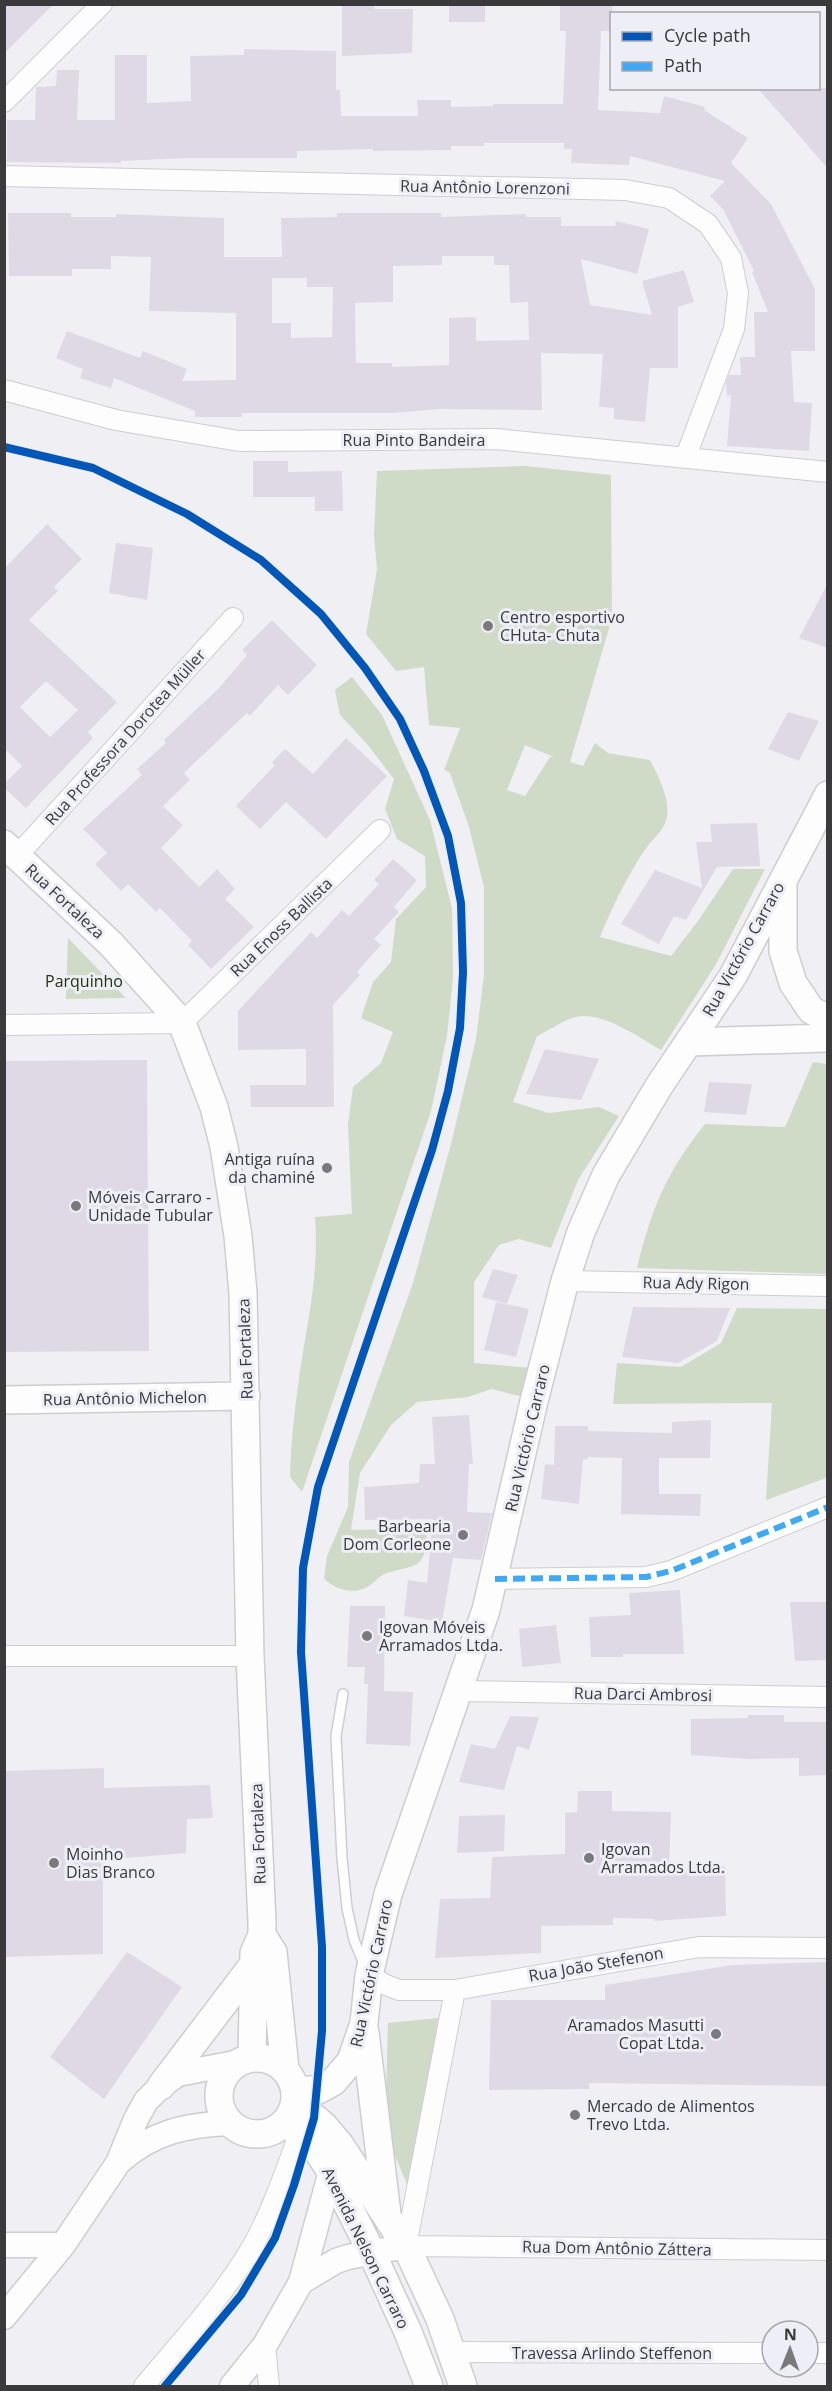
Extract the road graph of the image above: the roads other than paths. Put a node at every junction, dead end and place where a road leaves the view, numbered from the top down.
1 (102, 4) edge
2 (4, 102) edge
3 (4, 176) edge
4 (4, 390) edge
5 (686, 456) junction
6 (828, 472) edge
7 (233, 618) dead end
8 (828, 795) edge
9 (380, 830) dead end
10 (11, 850) edge
11 (783, 878) junction
12 (828, 1019) edge
13 (182, 1023) junction
14 (4, 1025) edge
15 (828, 1038) edge
16 (690, 1042) junction
17 (564, 1281) junction
18 (828, 1286) edge
19 (246, 1396) junction
20 (4, 1400) edge
21 (828, 1507) edge
22 (495, 1578) junction
23 (4, 1656) edge
24 (250, 1656) junction
25 (458, 1691) junction
26 (343, 1694) dead end
27 (828, 1697) edge
28 (262, 1935) junction
29 (828, 1948) edge
30 (253, 1965) junction
31 (369, 1975) junction
32 (455, 1990) junction
33 (364, 2023) junction
34 (246, 2060) junction
35 (161, 2086) junction
36 (292, 2104) junction
37 (230, 2123) junction
38 (340, 2145) junction
39 (118, 2163) junction
40 (330, 2170) junction
41 (388, 2218) junction
42 (4, 2245) edge
43 (63, 2245) junction
44 (406, 2246) junction
45 (828, 2250) edge
46 (371, 2251) junction
47 (301, 2282) junction
48 (4, 2317) edge
49 (266, 2345) junction
50 (452, 2352) junction
51 (760, 2353) edge
52 (144, 2386) edge
53 (232, 2386) edge
54 (269, 2386) edge
55 (429, 2386) edge
56 (463, 2386) edge

1 - 2 street
3 - 5 street, Rua Antônio Lorenzoni
4 - 5 street, Rua Pinto Bandeira
5 - 6 street, Rua Pinto Bandeira
7 - 10 street, Rua Professora Dorotea Müller
8 - 11 main road, Rua Victório Carraro
9 - 13 street, Rua Enoss Ballista
10 - 13 main road, Rua Fortaleza
11 - 12 main road
11 - 16 main road, Rua Victório Carraro
13 - 14 street
13 - 19 main road, Rua Fortaleza
15 - 16 main road
16 - 17 main road, Rua Victório Carraro
17 - 18 street, Rua Ady Rigon
17 - 22 main road, Rua Victório Carraro
19 - 20 main road, Rua Antônio Michelon
19 - 24 main road, Rua Fortaleza
21 - 22 street
22 - 25 main road, Rua Victório Carraro
23 - 24 street
24 - 28 main road, Rua Fortaleza
25 - 27 street, Rua Darci Ambrosi
25 - 31 main road, Rua Victório Carraro
26 - 31 lane
28 - 30 main road, Rua Fortaleza
28 - 36 main road, Rua Fortaleza
29 - 32 street, Rua João Stefenon
30 - 34 main road, Rua Fortaleza
30 - 35 main road
31 - 32 street, Rua João Stefenon
31 - 33 main road, Rua Victório Carraro
32 - 44 street
33 - 36 main road, Rua Victório Carraro
33 - 41 main road
34 - 35 street
34 - 36 main road
34 - 37 main road
35 - 39 street
36 - 37 main road
36 - 38 main road, Avenida Nelson Carraro
36 - 40 main road, Avenida Nelson Carraro
36 - 52 street
37 - 39 street
38 - 40 street
38 - 41 main road, Avenida Nelson Carraro
39 - 43 street
40 - 46 main road, Avenida Nelson Carraro
40 - 47 street
41 - 44 main road, Avenida Nelson Carraro
42 - 43 street
43 - 48 street
44 - 45 street, Rua Dom Antônio Záttera
44 - 46 street
44 - 50 main road, Avenida Nelson Carraro
46 - 47 street
46 - 55 main road, Avenida Nelson Carraro
47 - 49 street
49 - 53 street
49 - 54 street
50 - 51 street, Travessa Arlindo Steffenon
50 - 56 main road, Avenida Nelson Carraro

